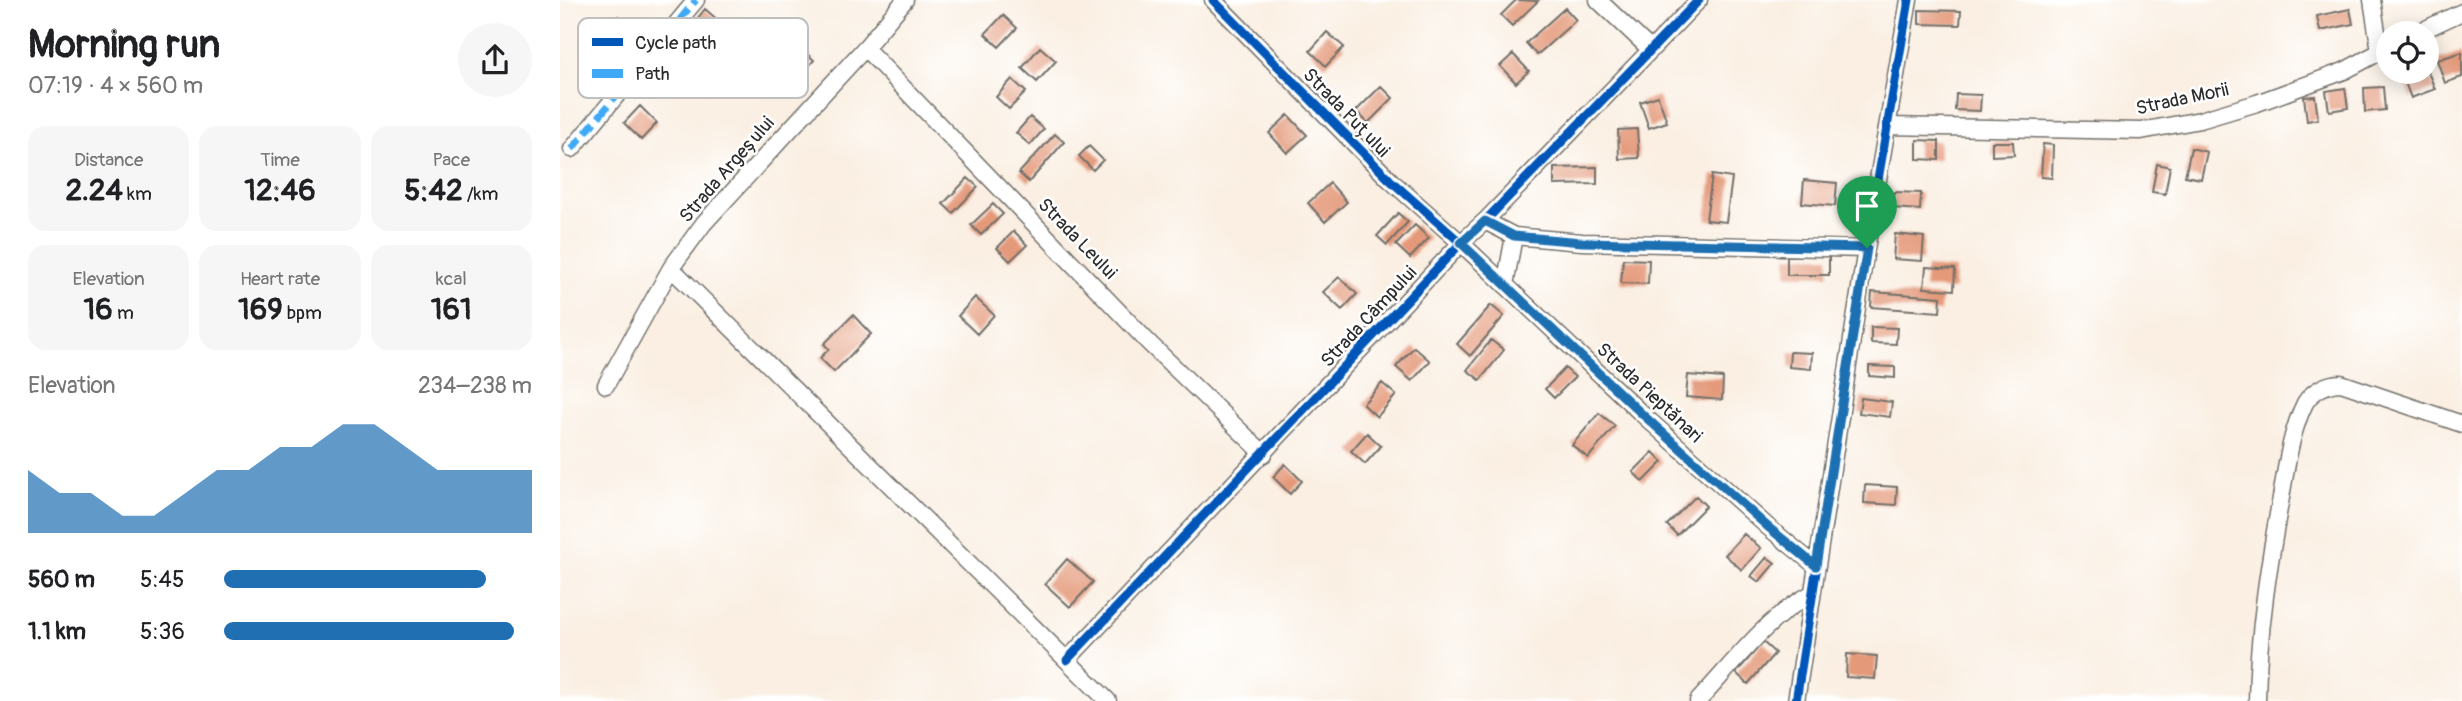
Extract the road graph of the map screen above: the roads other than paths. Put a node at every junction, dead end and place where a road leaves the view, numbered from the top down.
1 (696, 0) edge
2 (1213, 0) edge
3 (1598, 0) edge
4 (1699, 0) edge
5 (1909, 0) edge
6 (2372, 0) edge
7 (897, 2) edge
8 (2462, 12) edge
9 (681, 18) edge
10 (2377, 21) edge
11 (2439, 23) edge
12 (865, 48) junction
13 (1651, 50) junction
14 (2376, 53) edge
15 (614, 98) edge
16 (1888, 126) junction
17 (572, 149) dead end
18 (1485, 221) junction
19 (1514, 236) junction
20 (1461, 243) junction
21 (1867, 248) junction
22 (671, 268) junction
23 (1505, 285) junction
24 (606, 385) dead end
25 (2462, 424) edge
26 (1264, 454) junction
27 (1816, 566) junction
28 (1811, 594) junction
29 (1067, 660) junction
30 (1108, 701) edge
31 (1699, 701) edge
32 (1796, 701) edge
33 (2257, 701) edge

1 - 9 street
2 - 20 street, Strada Puțului
3 - 13 street
4 - 13 street, Strada Câmpului
5 - 16 street
6 - 10 street
7 - 12 street, Strada Argeșului
8 - 11 street
12 - 22 street, Strada Argeșului
12 - 26 street, Strada Leului
13 - 18 street, Strada Câmpului
14 - 16 street, Strada Morii
15 - 17 street
16 - 21 street
18 - 19 street
18 - 20 street, Strada Câmpului
19 - 21 street
19 - 23 street
20 - 23 street, Strada Pieptănari
20 - 26 street, Strada Câmpului
21 - 27 street
22 - 24 street, Strada Argeșului
22 - 29 street
23 - 27 street, Strada Pieptănari
25 - 33 street
26 - 29 street, Strada Câmpului
27 - 28 street
28 - 31 street
28 - 32 street
29 - 30 street

